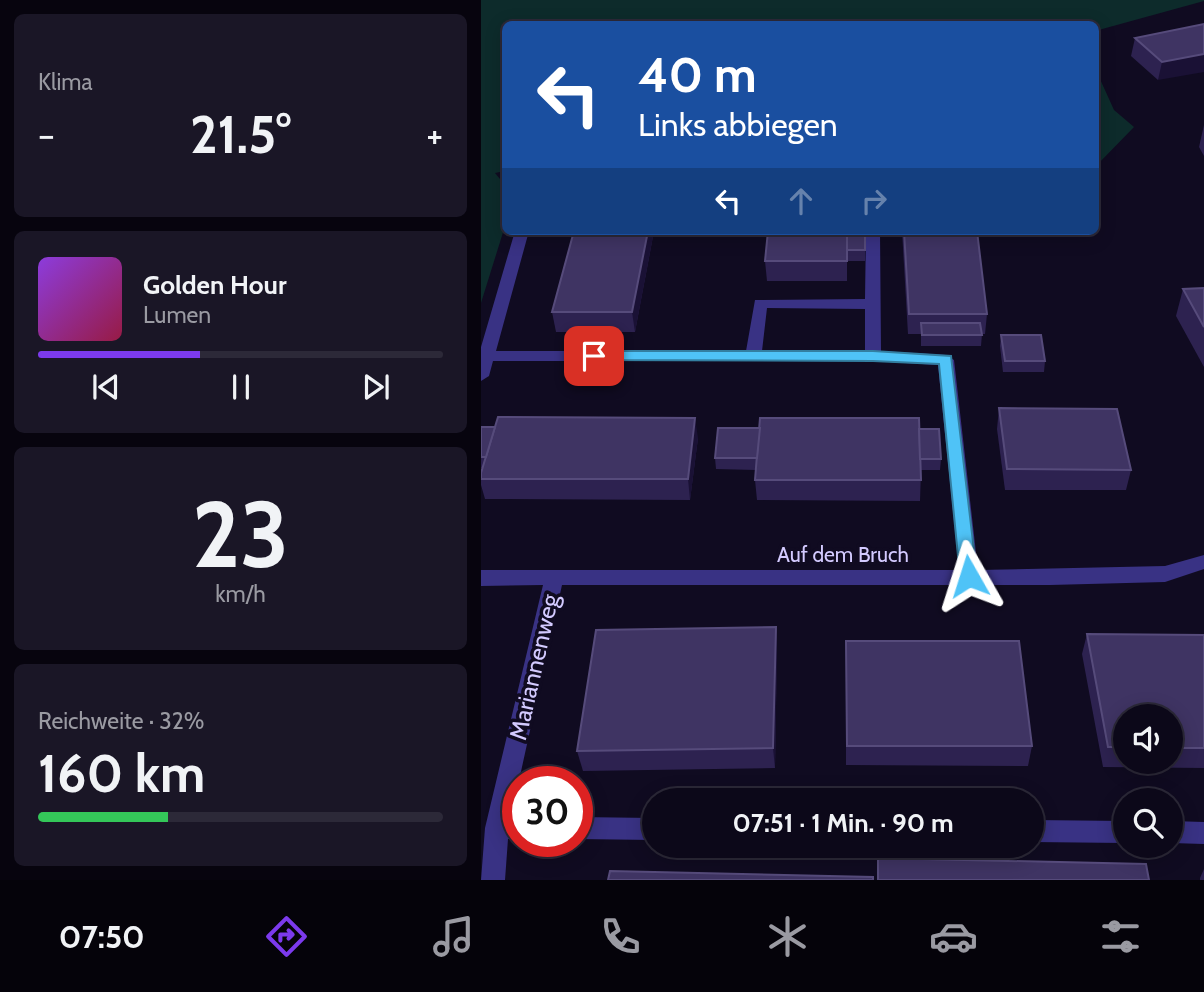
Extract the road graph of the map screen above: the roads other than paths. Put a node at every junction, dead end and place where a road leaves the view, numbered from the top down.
1 (521, 235) edge
2 (872, 235) edge
3 (873, 304) junction
4 (488, 356) junction
5 (753, 356) junction
6 (873, 356) junction
7 (481, 376) edge
8 (1204, 562) edge
9 (969, 576) junction
10 (481, 578) edge
11 (554, 579) junction
12 (519, 766) edge
13 (593, 828) edge
14 (642, 829) edge
15 (1044, 831) edge
16 (1113, 832) edge
17 (1183, 832) edge
18 (1204, 832) edge
19 (502, 849) edge
20 (493, 880) edge

1 - 4 street
2 - 3 street
3 - 5 street
3 - 6 street
4 - 5 street
4 - 7 street
5 - 6 street
6 - 9 street
8 - 9 street, Auf dem Bruch
9 - 11 street, Auf dem Bruch
10 - 11 street, Auf dem Bruch
11 - 12 street, Mariannenweg
13 - 14 street
15 - 16 street
17 - 18 street
19 - 20 street, Mariannenweg

